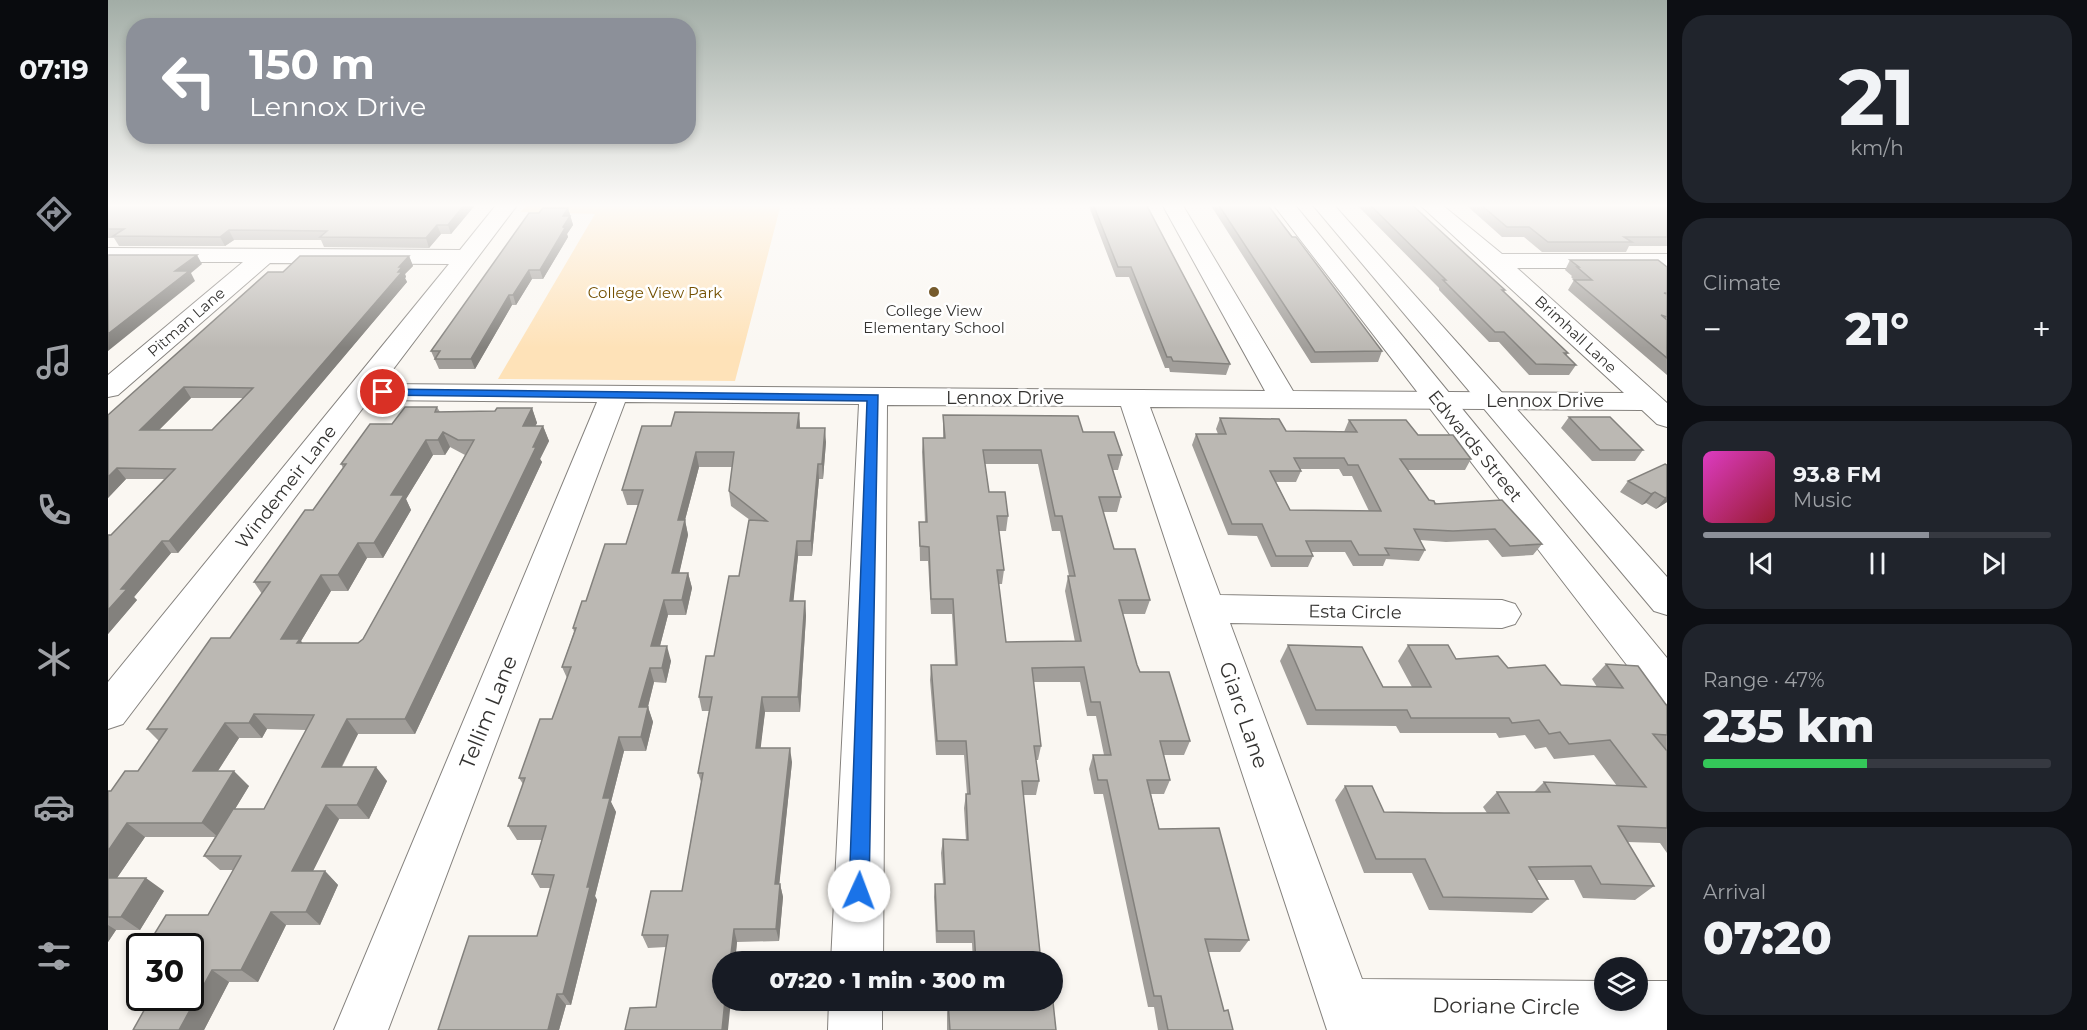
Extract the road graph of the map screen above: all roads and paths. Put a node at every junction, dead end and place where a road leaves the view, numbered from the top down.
1 (470, 252) edge
2 (1199, 252) edge
3 (1321, 252) edge
4 (1364, 252) edge
5 (1485, 252) edge
6 (108, 255) edge
7 (264, 256) junction
8 (466, 257) junction
9 (1496, 261) junction
10 (1667, 261) edge
11 (108, 389) edge
12 (360, 392) junction
13 (614, 395) junction
14 (873, 398) junction
15 (1132, 399) junction
16 (1284, 400) junction
17 (1494, 400) junction
18 (1439, 401) junction
19 (1658, 410) edge
20 (1667, 601) edge
21 (1207, 609) junction
22 (1502, 614) dead end
23 (1667, 687) edge
24 (108, 712) edge
25 (857, 951) edge
26 (1667, 1008) edge
27 (856, 1011) edge
28 (1349, 1017) edge
29 (361, 1030) edge
30 (855, 1030) edge

1 - 8 street, Windemeir Lane
2 - 16 street
3 - 18 street, Edwards Street
4 - 17 street
5 - 9 street, Brimhall Lane
6 - 7 street
7 - 8 street
7 - 11 street, Pitman Lane
8 - 12 street, Windemeir Lane
9 - 10 street
9 - 19 street, Brimhall Lane
12 - 13 street, Lennox Drive
12 - 24 street, Windemeir Lane
13 - 14 street, Lennox Drive
13 - 29 street, Tellim Lane
14 - 15 street, Lennox Drive
14 - 25 street
15 - 16 street, Lennox Drive
15 - 21 street, Giarc Lane
16 - 18 street, Lennox Drive
17 - 18 street, Lennox Drive
17 - 19 street, Lennox Drive
17 - 20 street
18 - 23 street, Edwards Street
21 - 22 street, Esta Circle
21 - 28 street, Giarc Lane
26 - 28 street, Doriane Circle
27 - 30 street

